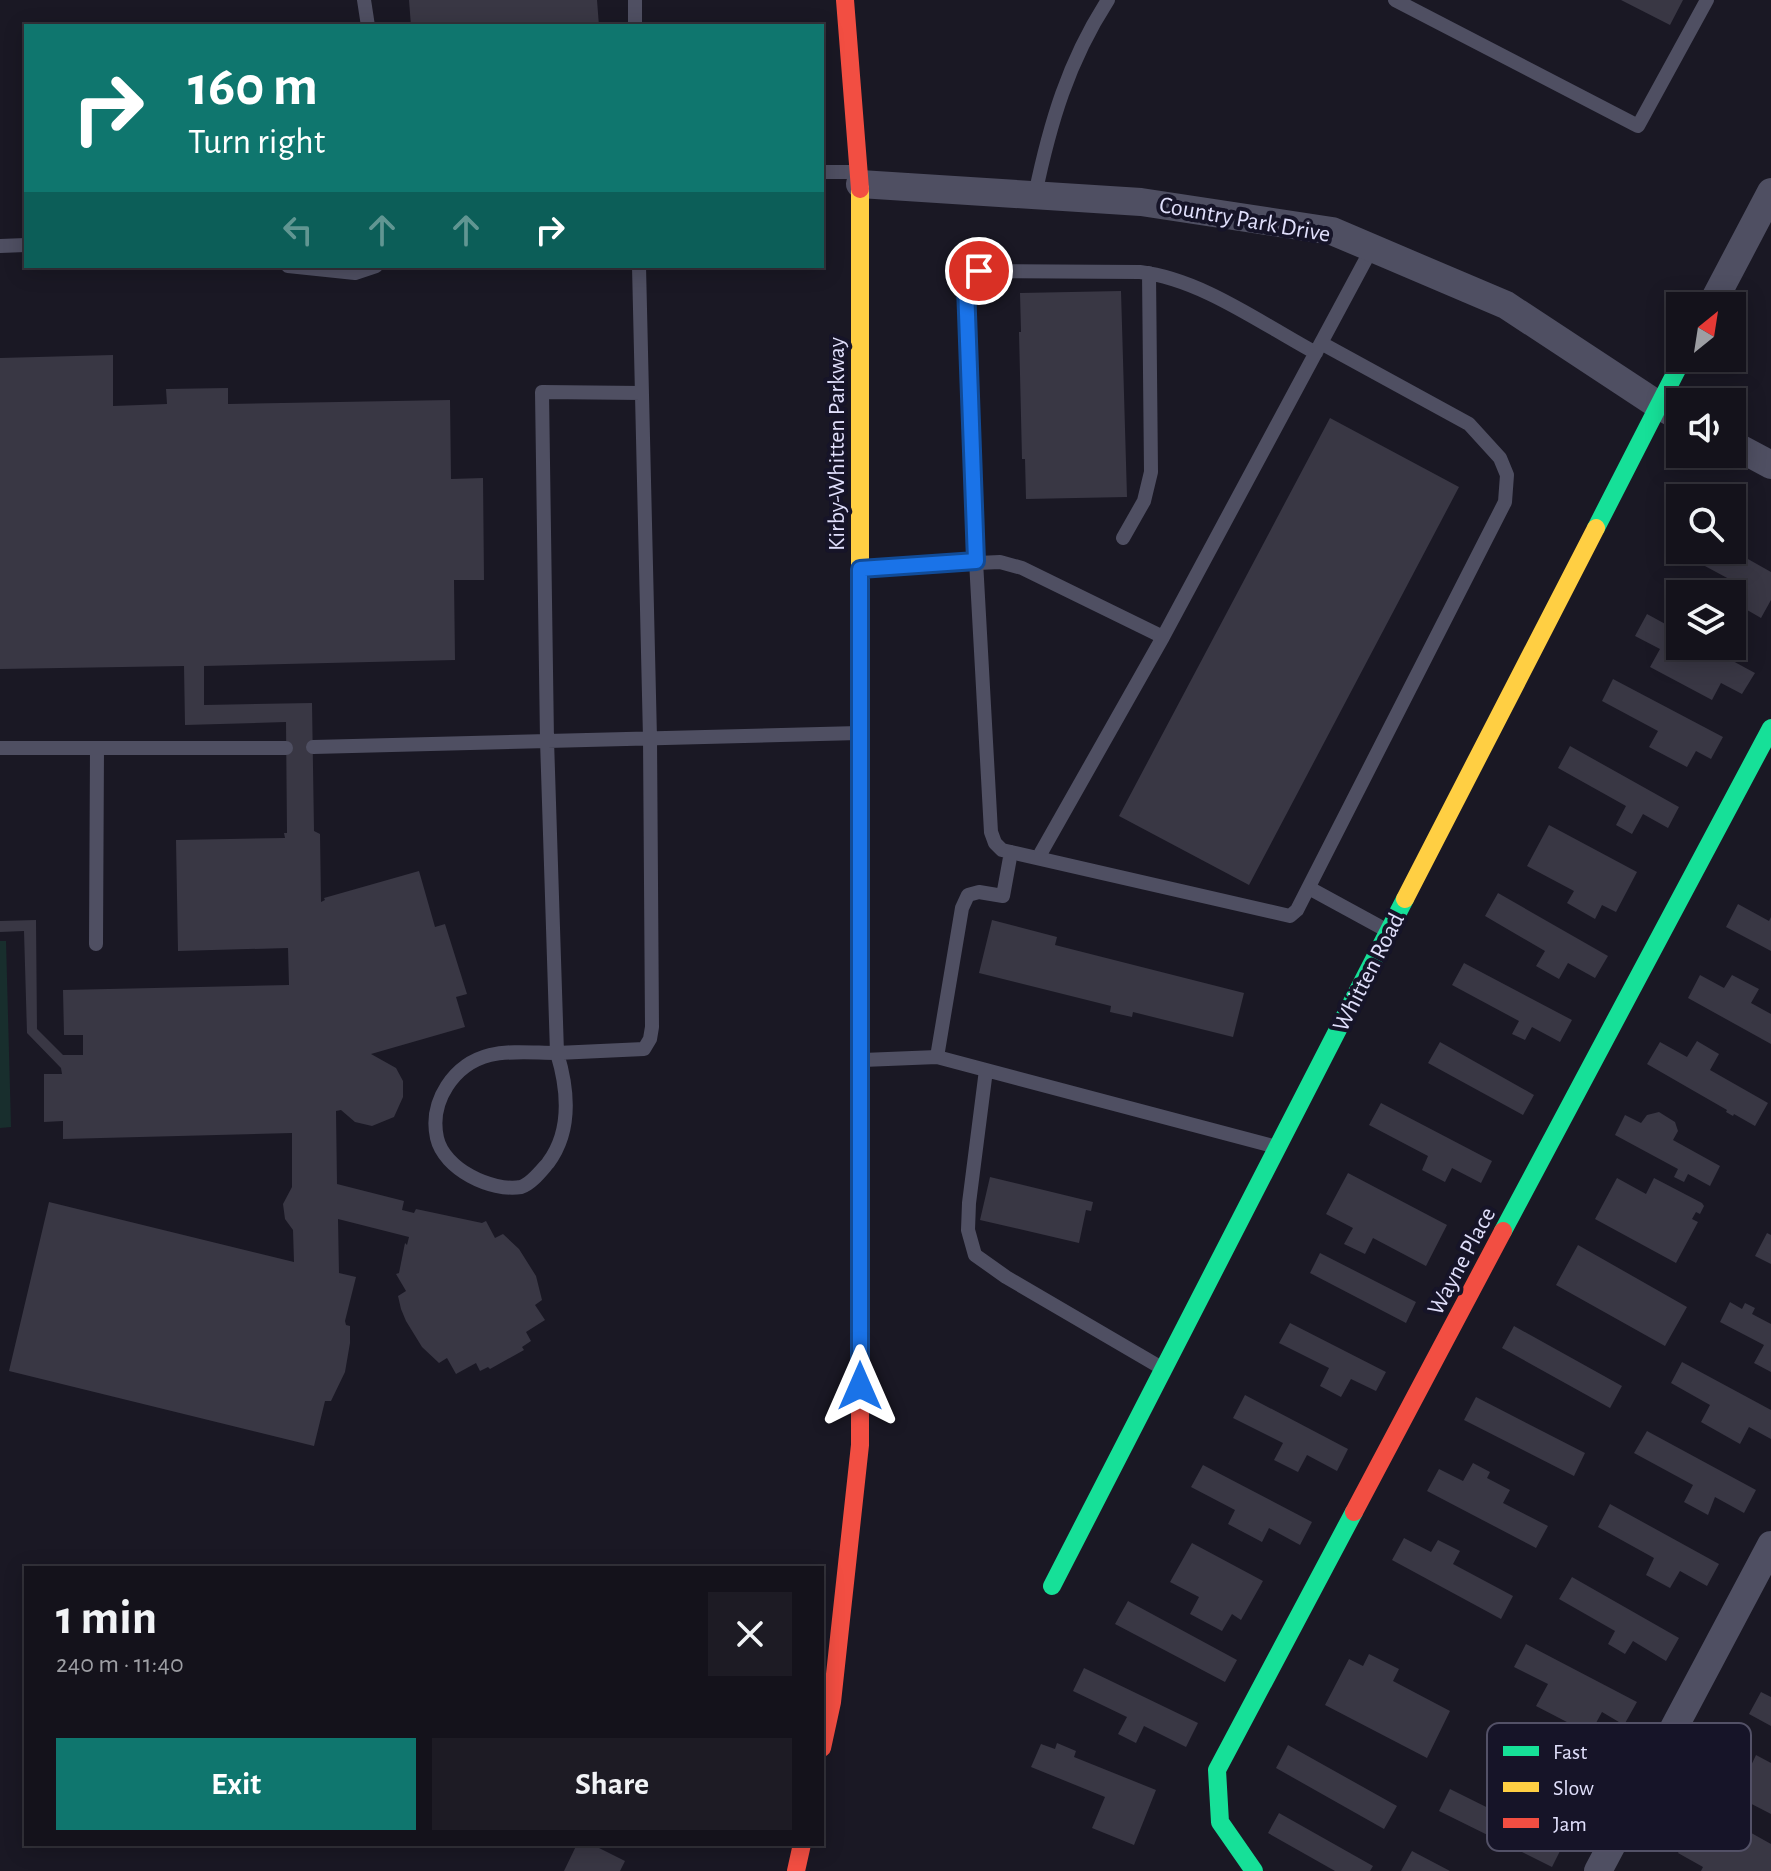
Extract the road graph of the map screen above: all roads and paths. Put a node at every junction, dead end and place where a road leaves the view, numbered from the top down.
1 (364, 0) edge
2 (635, 0) edge
3 (845, 0) edge
4 (1108, 0) edge
5 (1395, 0) edge
6 (1707, 0) edge
7 (368, 24) edge
8 (635, 24) edge
9 (824, 172) edge
10 (859, 178) junction
11 (1771, 192) edge
12 (1035, 195) junction
13 (24, 245) edge
14 (0, 246) edge
15 (1372, 248) junction
16 (307, 268) edge
17 (370, 268) edge
18 (639, 268) edge
19 (1149, 273) junction
20 (1718, 292) edge
21 (1318, 348) junction
22 (642, 393) junction
23 (1666, 409) edge
24 (1666, 417) edge
25 (1746, 452) edge
26 (1771, 465) edge
27 (1123, 538) dead end
28 (976, 561) junction
29 (860, 569) junction
30 (1163, 637) junction
31 (1771, 728) edge
32 (860, 733) junction
33 (650, 738) junction
34 (547, 740) junction
35 (313, 747) dead end
36 (0, 748) edge
37 (97, 748) junction
38 (286, 748) dead end
39 (1011, 852) junction
40 (1038, 858) junction
41 (1309, 888) junction
42 (1388, 932) junction
43 (96, 944) dead end
44 (557, 1053) junction
45 (937, 1057) junction
46 (860, 1060) junction
47 (986, 1070) junction
48 (1278, 1147) junction
49 (1164, 1369) junction
50 (1771, 1545) edge
51 (1052, 1586) dead end
52 (1677, 1723) edge
53 (824, 1739) edge
54 (802, 1846) edge
55 (1609, 1851) edge
56 (796, 1871) edge
57 (1254, 1871) edge
58 (1598, 1871) edge

1 - 7 lane
2 - 8 lane
3 - 10 street, Kirby-Whitten Parkway
4 - 12 lane
5 - 6 lane
9 - 10 lane
10 - 12 street, Country Park Drive
10 - 29 street, Kirby-Whitten Parkway
11 - 20 street
12 - 15 street, Country Park Drive
13 - 14 lane
15 - 21 lane
15 - 23 street, Country Park Drive
16 - 17 lane
18 - 22 lane
19 - 21 lane
19 - 27 lane
19 - 28 lane
21 - 30 lane
21 - 41 lane
22 - 33 lane
22 - 34 lane
24 - 42 street, Whitten Road
25 - 26 street
28 - 29 lane
28 - 30 lane
28 - 39 lane
29 - 32 street, Kirby-Whitten Parkway
30 - 40 lane
31 - 57 street, Wayne Place
32 - 33 lane
32 - 46 street, Kirby-Whitten Parkway
33 - 34 lane
33 - 44 lane
34 - 35 lane
34 - 44 lane
36 - 37 lane
37 - 38 lane
37 - 43 lane
39 - 40 lane
39 - 45 lane
40 - 41 lane
41 - 42 lane
42 - 48 street, Whitten Road
44 - 44 lane
45 - 46 lane
45 - 47 lane
46 - 53 street, Kirby-Whitten Parkway
47 - 48 lane
47 - 49 lane
48 - 49 street, Whitten Road
49 - 51 street, Whitten Road
50 - 52 street
54 - 56 street
55 - 58 street

